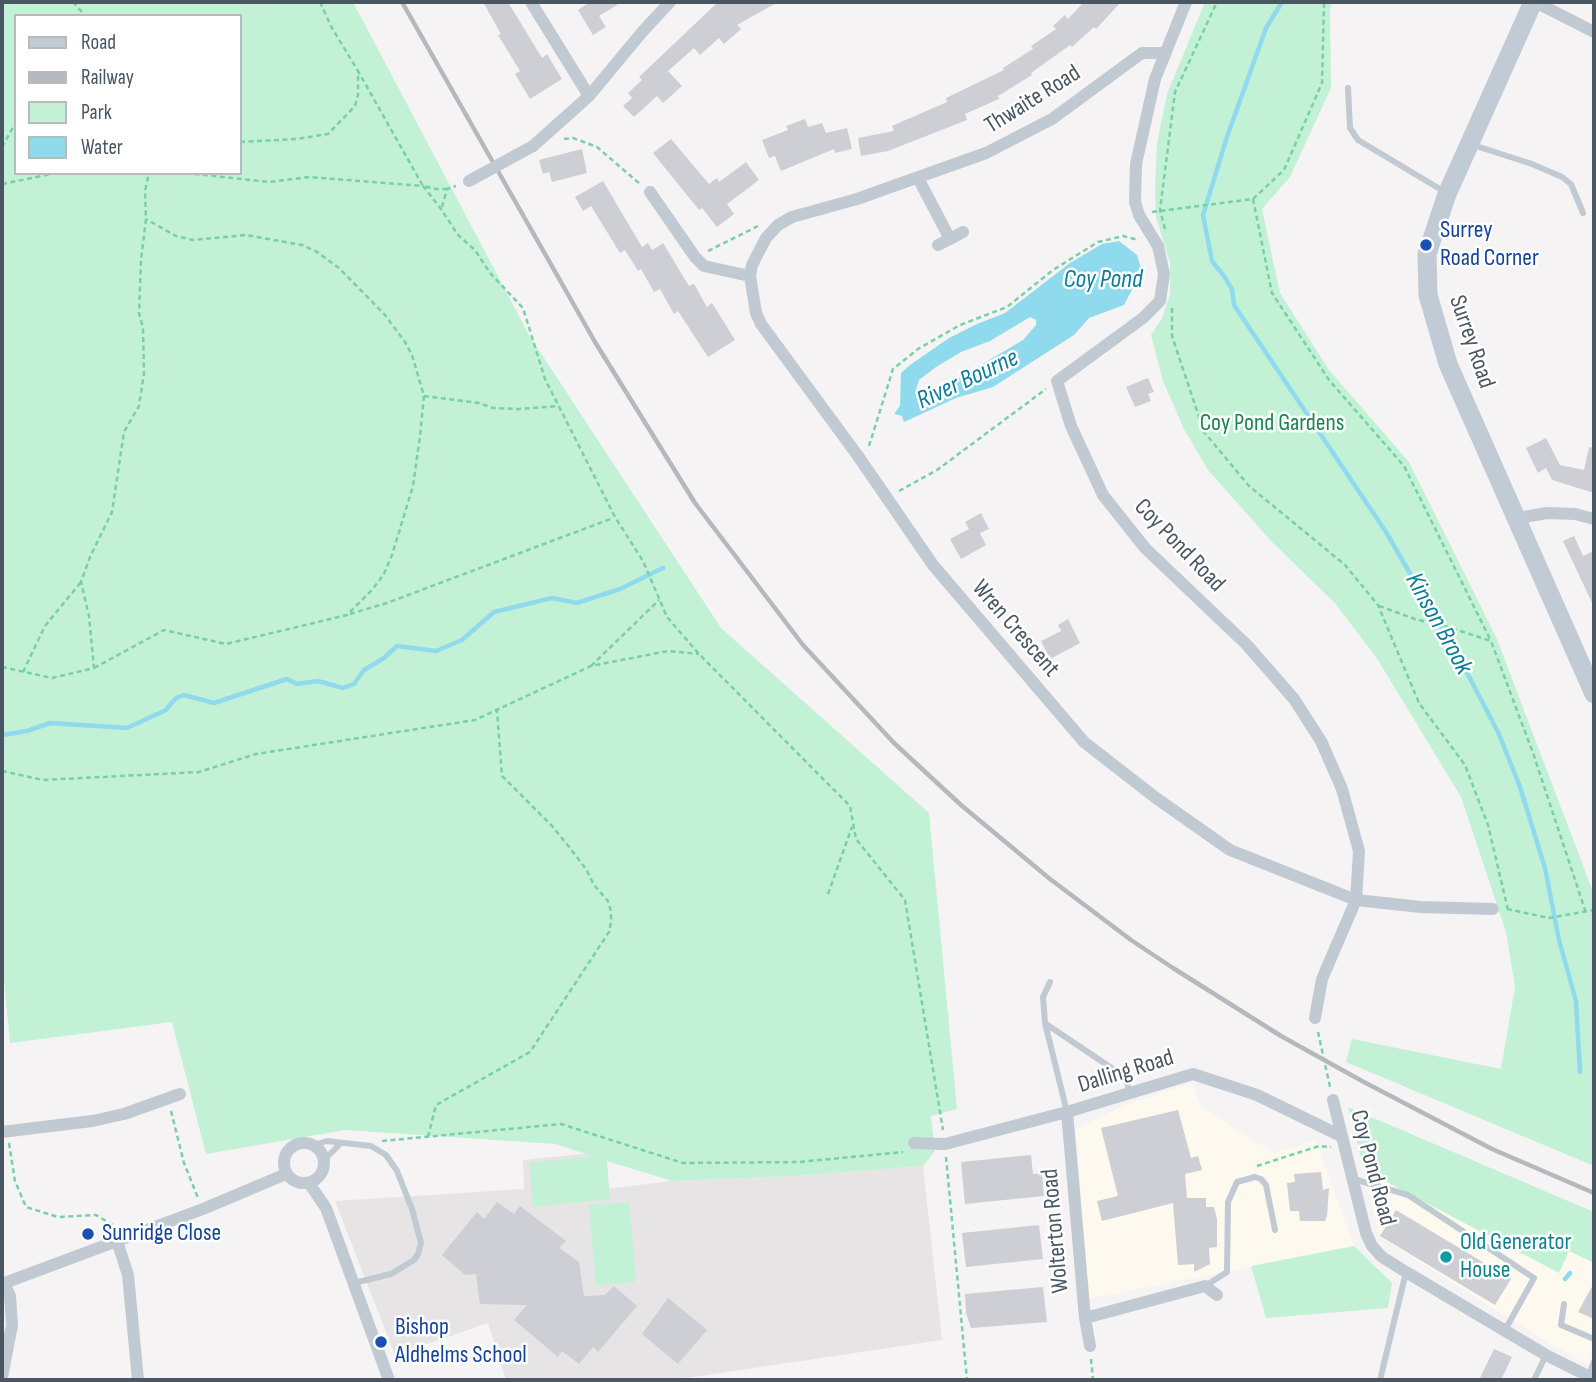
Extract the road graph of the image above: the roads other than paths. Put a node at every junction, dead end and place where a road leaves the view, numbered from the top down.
1 (531, 2) edge
2 (670, 2) edge
3 (1186, 2) edge
4 (1534, 2) edge
5 (1594, 32) edge
6 (1164, 53) junction
7 (1348, 88) dead end
8 (589, 96) junction
9 (1468, 143) junction
10 (918, 178) junction
11 (466, 183) road end
12 (650, 192) road end
13 (1447, 194) junction
14 (1583, 212) dead end
15 (963, 232) dead end
16 (750, 276) junction
17 (1518, 518) junction
18 (1594, 519) edge
19 (1594, 694) edge
20 (1356, 900) junction
21 (1493, 909) dead end
22 (1051, 982) dead end
23 (1315, 1018) road end
24 (1045, 1023) junction
25 (1130, 1094) junction
26 (174, 1096) road end
27 (1333, 1100) road end
28 (1067, 1112) junction
29 (5, 1132) edge
30 (1343, 1142) junction
31 (340, 1143) junction
32 (914, 1143) road end
33 (314, 1144) junction
34 (324, 1160) junction
35 (286, 1174) junction
36 (1353, 1179) junction
37 (309, 1183) junction
38 (1275, 1230) dead end
39 (117, 1241) junction
40 (1406, 1272) junction
41 (3, 1283) edge
42 (354, 1283) junction
43 (1205, 1286) junction
44 (1217, 1295) dead end
45 (1564, 1304) dead end
46 (1085, 1318) junction
47 (1505, 1330) junction
48 (1594, 1339) edge
49 (1090, 1351) road end
50 (1546, 1355) junction
51 (1594, 1361) edge
52 (2, 1377) edge
53 (1592, 1377) edge
54 (138, 1380) edge
55 (390, 1380) edge
56 (1380, 1380) edge
57 (1534, 1380) edge

1 - 8 street
2 - 8 street
3 - 6 street
4 - 5 street
4 - 9 street, Surrey Road
6 - 10 street, Thwaite Road
6 - 20 street, Coy Pond Road
7 - 13 lane
8 - 11 street, bridge
9 - 13 street, Surrey Road
9 - 14 lane
10 - 15 street
10 - 16 street, Thwaite Road
12 - 16 street
13 - 17 street, Surrey Road
16 - 20 street, Wren Crescent
17 - 18 street
17 - 19 street, Surrey Road
20 - 21 street, Wren Crescent
20 - 23 street, Coy Pond Road
22 - 24 lane
24 - 25 lane
24 - 28 lane
25 - 28 street, Dalling Road
25 - 30 street, Dalling Road
26 - 29 street
27 - 30 street, Coy Pond Road
28 - 32 street, Dalling Road
28 - 46 street, Wolterton Road
30 - 36 street, Coy Pond Road
31 - 33 lane
31 - 34 lane
31 - 42 lane
33 - 34 street
33 - 35 street
34 - 37 street
35 - 37 street
35 - 39 street
36 - 40 street, Coy Pond Road
36 - 47 lane
37 - 42 street
38 - 43 lane
39 - 41 street
39 - 54 street
40 - 47 street
40 - 56 lane
41 - 52 street
42 - 55 street
43 - 44 street
43 - 46 street
45 - 48 lane
46 - 49 street, Wolterton Road
47 - 50 street
50 - 53 street
50 - 57 lane
51 - 53 lane

